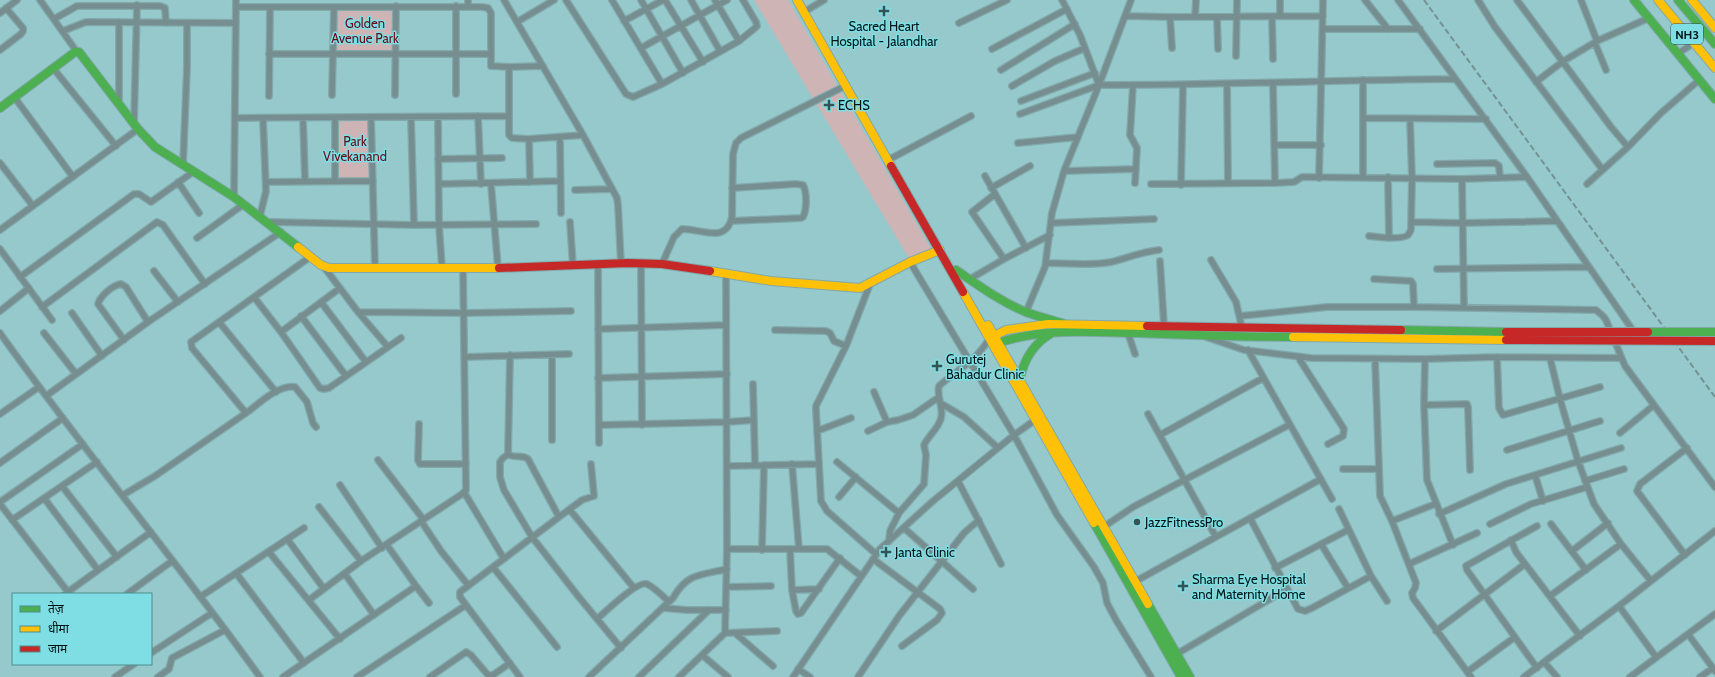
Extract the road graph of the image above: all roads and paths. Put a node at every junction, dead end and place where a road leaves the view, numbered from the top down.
1 (17, 0) edge
2 (40, 0) edge
3 (236, 0) edge
4 (468, 0) edge
5 (504, 0) edge
6 (554, 0) edge
7 (566, 0) edge
8 (612, 0) edge
9 (641, 0) edge
10 (664, 0) edge
11 (691, 0) edge
12 (714, 0) edge
13 (727, 0) edge
14 (743, 0) edge
15 (797, 0) edge
16 (824, 0) edge
17 (1007, 0) edge
18 (1062, 0) edge
19 (1131, 0) edge
20 (1196, 0) edge
21 (1237, 0) edge
22 (1280, 0) edge
23 (1323, 0) edge
24 (1365, 0) edge
25 (1398, 0) edge
26 (1478, 0) edge
27 (1517, 0) edge
28 (1581, 0) edge
29 (1634, 0) edge
30 (1658, 0) edge
31 (1678, 0) edge
32 (1692, 0) edge
33 (77, 3) edge
34 (382, 3) edge
35 (137, 5) junction
36 (396, 6) junction
37 (456, 6) junction
38 (468, 6) junction
39 (718, 6) junction
40 (236, 7) junction
41 (270, 7) junction
42 (334, 7) junction
43 (6, 8) junction
44 (1067, 9) junction
45 (646, 10) junction
46 (804, 12) junction
47 (0, 13) edge
48 (701, 16) junction
49 (1125, 16) junction
50 (1280, 16) junction
51 (1323, 16) junction
52 (1170, 17) junction
53 (1195, 17) junction
54 (1217, 17) junction
55 (1236, 17) junction
56 (1272, 17) junction
57 (1649, 18) junction
58 (54, 19) junction
59 (119, 22) junction
60 (137, 22) junction
61 (517, 22) junction
62 (624, 22) junction
63 (959, 22) dead end
64 (166, 23) junction
65 (187, 23) junction
66 (236, 23) junction
67 (1075, 24) junction
68 (682, 26) junction
69 (1420, 28) junction
70 (1323, 29) junction
71 (1388, 29) junction
72 (1714, 29) edge
73 (63, 32) junction
74 (662, 37) junction
75 (739, 41) junction
76 (1596, 42) junction
77 (1715, 44) edge
78 (1688, 47) tunnel mouth
79 (641, 48) junction
80 (1085, 48) junction
81 (1172, 48) dead end
82 (992, 49) dead end
83 (1218, 49) dead end
84 (0, 50) edge
85 (720, 51) junction
86 (77, 52) junction
87 (332, 53) junction
88 (269, 54) junction
89 (396, 54) junction
90 (456, 54) junction
91 (490, 54) junction
92 (1677, 54) junction
93 (1236, 56) dead end
94 (1273, 59) dead end
95 (703, 62) junction
96 (1562, 62) junction
97 (543, 66) junction
98 (510, 67) junction
99 (53, 68) junction
100 (1715, 68) edge
101 (1001, 70) dead end
102 (1606, 70) dead end
103 (683, 73) junction
104 (1095, 73) junction
105 (1455, 79) junction
106 (1363, 80) junction
107 (1698, 80) junction
108 (1321, 82) junction
109 (1536, 82) junction
110 (662, 84) junction
111 (1227, 84) junction
112 (1273, 84) junction
113 (1099, 85) junction
114 (1133, 85) junction
115 (1183, 85) junction
116 (846, 86) junction
117 (1012, 86) dead end
118 (456, 94) dead end
119 (332, 95) dead end
120 (395, 95) dead end
121 (269, 96) dead end
122 (15, 98) junction
123 (1715, 100) edge
124 (1021, 101) dead end
125 (119, 103) junction
126 (0, 108) edge
127 (1020, 114) dead end
128 (478, 116) junction
129 (509, 116) junction
130 (971, 116) dead end
131 (371, 117) junction
132 (411, 117) junction
133 (438, 117) junction
134 (235, 118) junction
135 (335, 118) junction
136 (1364, 118) junction
137 (263, 119) junction
138 (303, 119) junction
139 (1410, 119) junction
140 (1486, 120) junction
141 (136, 126) junction
142 (583, 135) junction
143 (1078, 137) junction
144 (560, 138) junction
145 (529, 139) junction
146 (1018, 143) dead end
147 (1275, 145) junction
148 (1321, 145) junction
149 (116, 146) junction
150 (1628, 147) junction
151 (480, 158) junction
152 (502, 158) dead end
153 (438, 159) junction
154 (888, 160) junction
155 (0, 164) edge
156 (1437, 164) dead end
157 (182, 165) junction
158 (1030, 166) dead end
159 (1136, 169) junction
160 (1602, 169) junction
161 (1064, 171) junction
162 (193, 172) junction
163 (985, 176) dead end
164 (73, 177) junction
165 (1363, 177) junction
166 (1388, 177) junction
167 (1319, 178) junction
168 (1412, 178) junction
169 (1500, 178) junction
170 (1527, 178) junction
171 (1462, 179) junction
172 (305, 180) junction
173 (335, 180) junction
174 (373, 181) junction
175 (560, 181) junction
176 (178, 182) junction
177 (266, 182) junction
178 (530, 182) junction
179 (1228, 183) junction
180 (1275, 183) junction
181 (439, 184) junction
182 (481, 184) junction
183 (491, 184) junction
184 (1135, 184) dead end
185 (1151, 184) dead end
186 (1587, 184) dead end
187 (1181, 185) junction
188 (732, 188) junction
189 (991, 188) junction
190 (612, 189) junction
191 (575, 190) dead end
192 (995, 194) junction
193 (234, 197) junction
194 (244, 204) junction
195 (33, 206) junction
196 (199, 213) dead end
197 (561, 213) dead end
198 (260, 216) junction
199 (1154, 219) dead end
200 (731, 221) junction
201 (1557, 221) junction
202 (570, 222) dead end
203 (1412, 222) junction
204 (269, 223) junction
205 (1051, 223) junction
206 (1462, 223) junction
207 (373, 224) junction
208 (536, 224) dead end
209 (414, 225) junction
210 (439, 225) junction
211 (495, 225) junction
212 (0, 230) edge
213 (281, 232) junction
214 (1050, 235) junction
215 (1369, 236) dead end
216 (197, 238) dead end
217 (1389, 238) junction
218 (1026, 248) junction
219 (0, 249) edge
220 (940, 250) junction
221 (1159, 250) dead end
222 (310, 257) junction
223 (945, 258) junction
224 (1004, 259) junction
225 (1211, 260) dead end
226 (1160, 261) dead end
227 (910, 262) junction
228 (1046, 263) junction
229 (622, 264) junction
230 (641, 264) junction
231 (662, 264) junction
232 (598, 265) junction
233 (573, 266) junction
234 (324, 267) junction
235 (1589, 267) junction
236 (375, 268) junction
237 (442, 268) junction
238 (463, 268) junction
239 (498, 268) junction
240 (1464, 268) junction
241 (1437, 269) dead end
242 (956, 270) junction
243 (154, 271) dead end
244 (726, 275) junction
245 (20, 277) junction
246 (1374, 279) dead end
247 (970, 280) junction
248 (205, 284) junction
249 (870, 284) junction
250 (29, 288) junction
251 (340, 288) junction
252 (254, 297) junction
253 (178, 302) junction
254 (321, 302) junction
255 (42, 307) junction
256 (1414, 307) junction
257 (1464, 308) junction
258 (0, 311) edge
259 (571, 311) dead end
260 (358, 312) junction
261 (1026, 312) junction
262 (72, 313) dead end
263 (465, 314) junction
264 (301, 316) junction
265 (1240, 316) junction
266 (52, 320) dead end
267 (148, 322) junction
268 (219, 322) junction
269 (1065, 324) junction
270 (726, 325) junction
271 (1164, 326) junction
272 (641, 328) junction
273 (1079, 328) junction
274 (1242, 328) junction
275 (598, 329) junction
276 (775, 330) dead end
277 (281, 332) junction
278 (1634, 332) junction
279 (1715, 332) edge
280 (0, 333) edge
281 (44, 333) dead end
282 (1052, 333) junction
283 (1128, 333) junction
284 (1198, 334) junction
285 (1506, 336) junction
286 (401, 338) dead end
287 (124, 340) junction
288 (994, 340) junction
289 (1715, 341) edge
290 (846, 346) junction
291 (388, 348) junction
292 (1248, 350) junction
293 (569, 354) dead end
294 (1135, 354) dead end
295 (510, 355) junction
296 (552, 355) junction
297 (102, 356) junction
298 (465, 356) junction
299 (1298, 357) junction
300 (1497, 358) junction
301 (1550, 358) junction
302 (1621, 358) junction
303 (1374, 359) junction
304 (1425, 359) junction
305 (366, 362) junction
306 (970, 362) junction
307 (76, 374) junction
308 (726, 374) junction
309 (346, 376) junction
310 (641, 376) junction
311 (598, 378) junction
312 (1263, 378) junction
313 (1020, 380) junction
314 (754, 384) dead end
315 (39, 387) junction
316 (1600, 387) dead end
317 (276, 392) junction
318 (874, 392) dead end
319 (46, 396) junction
320 (939, 397) junction
321 (1560, 399) junction
322 (942, 404) junction
323 (1424, 405) junction
324 (1654, 405) junction
325 (246, 413) junction
326 (0, 414) edge
327 (1148, 414) dead end
328 (64, 418) junction
329 (851, 418) dead end
330 (754, 420) junction
331 (1035, 420) junction
332 (1600, 421) dead end
333 (727, 422) junction
334 (887, 422) junction
335 (419, 424) dead end
336 (1289, 424) junction
337 (600, 425) junction
338 (642, 425) junction
339 (316, 427) dead end
340 (1569, 430) junction
341 (817, 431) junction
342 (868, 431) dead end
343 (1620, 433) dead end
344 (1014, 435) junction
345 (1160, 435) junction
346 (552, 440) dead end
347 (599, 443) dead end
348 (83, 444) junction
349 (1328, 444) dead end
350 (998, 448) junction
351 (1621, 448) dead end
352 (1687, 448) junction
353 (1507, 450) dead end
354 (508, 454) junction
355 (378, 460) dead end
356 (1578, 461) junction
357 (0, 462) edge
358 (97, 462) junction
359 (837, 462) dead end
360 (466, 464) junction
361 (591, 464) dead end
362 (792, 464) junction
363 (819, 464) junction
364 (755, 465) junction
365 (764, 465) junction
366 (727, 466) junction
367 (1343, 469) dead end
368 (1378, 469) junction
369 (1624, 469) dead end
370 (1470, 470) dead end
371 (1535, 475) junction
372 (856, 477) junction
373 (1321, 479) junction
374 (1185, 480) junction
375 (1585, 481) junction
376 (958, 482) junction
377 (340, 485) dead end
378 (62, 486) junction
379 (1587, 487) junction
380 (1715, 487) edge
381 (464, 492) junction
382 (123, 495) junction
383 (839, 497) dead end
384 (44, 498) junction
385 (1332, 499) dead end
386 (1543, 501) junction
387 (0, 503) edge
388 (1435, 504) junction
389 (319, 507) dead end
390 (1339, 509) dead end
391 (570, 510) junction
392 (899, 512) junction
393 (1440, 514) junction
394 (559, 517) junction
395 (1250, 518) junction
396 (12, 520) junction
397 (422, 520) junction
398 (979, 520) junction
399 (1392, 521) junction
400 (1490, 524) dead end
401 (1551, 524) dead end
402 (1608, 524) junction
403 (1105, 526) junction
404 (1538, 526) dead end
405 (304, 528) dead end
406 (904, 528) junction
407 (1348, 530) junction
408 (1715, 531) edge
409 (151, 532) junction
410 (1477, 533) dead end
411 (532, 537) junction
412 (1216, 537) junction
413 (288, 540) junction
414 (1511, 540) junction
415 (888, 541) junction
416 (1321, 544) junction
417 (1621, 544) junction
418 (1453, 545) junction
419 (384, 546) junction
420 (790, 549) junction
421 (799, 549) junction
422 (727, 550) junction
423 (762, 550) junction
424 (1572, 551) junction
425 (269, 552) junction
426 (1686, 555) junction
427 (117, 557) junction
428 (875, 557) junction
429 (840, 558) junction
430 (504, 559) junction
431 (172, 561) junction
432 (361, 561) junction
433 (942, 561) junction
434 (1001, 564) dead end
435 (1409, 564) junction
436 (1525, 564) junction
437 (493, 567) junction
438 (1275, 568) junction
439 (727, 569) junction
440 (98, 570) junction
441 (1586, 570) junction
442 (236, 573) junction
443 (345, 574) junction
444 (861, 576) junction
445 (1372, 576) junction
446 (1136, 581) junction
447 (1651, 582) junction
448 (468, 585) junction
449 (416, 586) junction
450 (771, 586) dead end
451 (726, 587) junction
452 (634, 588) junction
453 (1348, 588) junction
454 (324, 589) junction
455 (819, 589) junction
456 (973, 589) dead end
457 (1287, 589) junction
458 (792, 590) junction
459 (67, 593) edge
460 (128, 593) edge
461 (918, 593) junction
462 (1486, 595) junction
463 (1550, 596) junction
464 (200, 597) junction
465 (309, 600) junction
466 (1387, 601) dead end
467 (669, 602) junction
468 (429, 603) dead end
469 (466, 605) junction
470 (1619, 606) junction
471 (663, 608) junction
472 (709, 610) junction
473 (726, 610) junction
474 (212, 613) junction
475 (1715, 614) edge
476 (374, 615) junction
477 (597, 619) junction
478 (225, 630) junction
479 (776, 631) dead end
480 (1436, 631) junction
481 (725, 633) junction
482 (735, 633) junction
483 (1688, 634) junction
484 (1515, 636) junction
485 (1580, 636) junction
486 (340, 639) junction
487 (902, 646) dead end
488 (557, 647) dead end
489 (621, 648) junction
490 (152, 652) edge
491 (702, 655) junction
492 (1174, 656) junction
493 (1656, 657) junction
494 (1545, 662) junction
495 (304, 663) junction
496 (510, 663) junction
497 (133, 665) edge
498 (773, 666) dead end
499 (1537, 668) junction
500 (798, 669) junction
501 (1714, 670) edge
502 (1467, 672) junction
503 (487, 676) edge
504 (116, 677) edge
505 (158, 677) edge
506 (260, 677) edge
507 (283, 677) edge
508 (357, 677) edge
509 (430, 677) edge
510 (520, 677) edge
511 (589, 677) edge
512 (639, 677) edge
513 (679, 677) edge
514 (728, 677) edge
515 (793, 677) edge
516 (810, 677) edge
517 (858, 677) edge
518 (1151, 677) edge
519 (1182, 677) edge
520 (1190, 677) edge
521 (1471, 677) edge
522 (1524, 677) edge
523 (1557, 677) edge
524 (1630, 677) edge
525 (1700, 677) edge

1 - 43 street
2 - 58 street
3 - 40 street
4 - 38 street
5 - 61 street
6 - 61 street
7 - 110 street
8 - 62 street
9 - 45 street
10 - 45 street
10 - 68 street
11 - 48 street
12 - 39 street
13 - 39 street
14 - 75 street
15 - 46 main road
16 - 46 street
17 - 63 street
18 - 44 street
19 - 49 street
20 - 53 street
21 - 55 street
22 - 50 street
23 - 51 street
24 - 71 street
25 - 69 street
26 - 109 street
27 - 96 street
28 - 76 street
29 - 57 main road
30 - 100 main road, NH3
31 - 77 main road, NH3
32 - 72 main road
33 - 35 street
33 - 58 street
34 - 36 street
34 - 42 street
35 - 60 street
35 - 64 street
36 - 37 street
36 - 89 street
37 - 38 street
37 - 90 street
38 - 91 street
39 - 48 street
39 - 75 street
40 - 41 street
40 - 66 street
41 - 42 street
41 - 88 street
42 - 87 street
43 - 47 street
43 - 84 street
44 - 67 street
44 - 82 street
45 - 62 street
45 - 74 street
46 - 116 main road
48 - 68 street
48 - 85 street
49 - 52 street
49 - 113 street
50 - 51 street
50 - 56 street
51 - 70 street
52 - 53 street
52 - 81 street
53 - 54 street
54 - 55 street
54 - 83 street
55 - 56 street
55 - 93 street
56 - 94 street
57 - 76 street
57 - 92 main road
58 - 73 street
59 - 60 street
59 - 73 street
59 - 125 street
60 - 64 street
60 - 141 street
61 - 97 street
62 - 79 street
64 - 65 street
65 - 66 street
65 - 157 street
66 - 134 street
67 - 80 street
67 - 101 street
68 - 74 street
68 - 95 street
69 - 71 street
69 - 105 street
70 - 71 street
70 - 108 street
73 - 86 street
74 - 79 street
74 - 103 street
75 - 85 street
76 - 96 street
76 - 102 street
78 - 92 street
79 - 110 street
80 - 104 street
80 - 117 street
85 - 95 street
86 - 99 main road
86 - 125 main road
87 - 88 street
87 - 89 street
87 - 119 street
88 - 121 street
89 - 90 street
89 - 120 street
90 - 91 street
90 - 118 street
91 - 98 street
92 - 107 main road
95 - 103 street
96 - 109 street
96 - 150 street
97 - 98 street
97 - 142 street
98 - 129 street
99 - 122 main road
99 - 149 street
103 - 110 street
104 - 113 street
104 - 124 street
105 - 106 street
105 - 140 street
106 - 108 street
106 - 136 street
107 - 123 main road
107 - 150 street
108 - 112 street
108 - 148 street
109 - 160 street
111 - 112 street
111 - 115 street
111 - 179 street
112 - 147 street
113 - 114 street
113 - 127 street
113 - 143 street
114 - 115 street
114 - 159 street
115 - 187 street
116 - 154 main road
116 - 188 street
122 - 126 main road
122 - 164 street
125 - 141 main road
128 - 129 street
128 - 133 street
128 - 151 street
129 - 145 street
130 - 154 street
131 - 132 street
131 - 135 street
131 - 174 street
132 - 133 street
132 - 209 street
133 - 153 street
134 - 137 street
134 - 193 street
135 - 138 street
135 - 173 street
136 - 139 street
136 - 165 street
137 - 138 street
137 - 177 street
138 - 172 street
139 - 140 street
139 - 168 street
140 - 170 street
141 - 149 street
141 - 157 main road
142 - 144 street
142 - 190 street
143 - 146 street
143 - 161 street
144 - 145 street
144 - 175 street
145 - 178 street
147 - 148 street
147 - 180 street
148 - 167 street
149 - 164 street
150 - 160 street
151 - 152 street
151 - 153 street
151 - 182 street
153 - 181 street
154 - 220 main road
155 - 195 street
156 - 169 street
157 - 162 main road
158 - 189 street
159 - 161 street
159 - 184 street
160 - 186 street
161 - 205 street
162 - 176 street
162 - 193 main road
163 - 189 street
164 - 195 street
165 - 166 street
165 - 167 street
166 - 168 street
166 - 217 street
167 - 180 street
168 - 171 street
168 - 203 street
169 - 170 street
169 - 171 street
170 - 201 street
171 - 206 street
172 - 173 street
172 - 177 street
173 - 174 street
174 - 207 street
175 - 178 street
175 - 197 street
176 - 196 street
176 - 245 street
177 - 198 street
178 - 183 street
179 - 180 street
179 - 187 street
181 - 182 street
181 - 210 street
182 - 183 street
183 - 211 street
185 - 187 street
188 - 200 street
188 - 200 street
189 - 192 street
190 - 191 street
190 - 229 street
192 - 218 street
192 - 224 street
193 - 194 main road
194 - 198 main road
194 - 216 street
195 - 212 street
198 - 204 main road
199 - 205 street
200 - 231 street
201 - 206 street
201 - 235 street
202 - 233 street
203 - 206 street
203 - 217 street
204 - 207 street
204 - 213 main road
205 - 214 street
206 - 240 street
207 - 209 street
207 - 236 street
208 - 211 street
209 - 210 street
210 - 211 street
210 - 237 street
211 - 239 street
213 - 222 main road
213 - 248 street
214 - 218 street
214 - 228 street
215 - 217 street
218 - 224 street
219 - 245 street
220 - 223 main road
220 - 227 main road
221 - 228 street
222 - 234 main road
222 - 252 street
223 - 242 main road
223 - 288 main road
224 - 247 street
225 - 265 street
226 - 271 street
227 - 249 main road
227 - 306 street
228 - 261 street
229 - 230 main road
229 - 232 main road
230 - 231 main road
230 - 272 street
231 - 244 main road
232 - 233 main road
232 - 275 street
233 - 239 main road
234 - 236 main road
234 - 251 street
235 - 240 street
235 - 278 street
236 - 237 main road
237 - 238 main road
238 - 239 main road
238 - 263 street
240 - 241 street
240 - 257 street
242 - 247 main road
242 - 288 main road
243 - 253 street
244 - 249 main road
244 - 270 street
245 - 250 street
246 - 256 street
247 - 261 main road
248 - 253 street
248 - 255 street
249 - 290 street
250 - 255 street
250 - 258 street
251 - 254 street
251 - 260 street
252 - 268 street
252 - 277 street
253 - 267 street
254 - 264 street
254 - 305 street
255 - 266 street
256 - 257 street
256 - 265 street
257 - 302 street
259 - 263 street
260 - 263 street
260 - 291 street
261 - 269 main road
262 - 297 street
263 - 298 street
264 - 277 street
264 - 309 street
265 - 274 street
267 - 287 street
267 - 287 street
268 - 317 street
268 - 325 street
269 - 273 main road
269 - 288 main road
270 - 272 street
270 - 308 street
271 - 273 main road
271 - 274 main road
272 - 275 street
272 - 310 street
273 - 282 main road
273 - 283 main road
274 - 285 main road
275 - 311 street
276 - 290 street
277 - 309 street
278 - 279 main road, bridge
278 - 285 main road, bridge
280 - 315 street
281 - 307 street
282 - 288 main road
282 - 313 main road
283 - 284 main road
283 - 294 street
284 - 285 main road
284 - 292 street
285 - 289 main road, bridge
286 - 291 street
287 - 297 street
288 - 306 street
288 - 313 main road
288 - 331 main road
290 - 341 street
291 - 305 street
292 - 299 street
292 - 312 street
293 - 296 street
295 - 296 street
295 - 298 street
295 - 354 street
296 - 346 street
297 - 307 street
298 - 360 street
299 - 303 street
299 - 349 street
300 - 301 street
300 - 304 street
300 - 321 street
301 - 302 street
301 - 321 street
302 - 324 street
303 - 304 street
303 - 368 street
304 - 323 street
305 - 309 street
306 - 320 street
306 - 344 street
307 - 319 street
308 - 310 street
308 - 333 street
310 - 311 street
310 - 338 street
311 - 337 street
312 - 336 street
312 - 345 street
313 - 403 main road
314 - 330 street
315 - 319 street
315 - 326 street
316 - 321 street
317 - 325 street
317 - 339 street
318 - 334 street
319 - 328 street
320 - 322 street
320 - 334 street
321 - 340 street
322 - 350 street
322 - 392 street
323 - 370 street
323 - 388 street
324 - 343 street
324 - 352 street
325 - 382 street
327 - 345 street
328 - 348 street
328 - 357 street
329 - 341 street
330 - 333 street
330 - 364 street
331 - 344 street
331 - 492 main road
332 - 340 street
333 - 338 street
333 - 366 street
334 - 342 street
335 - 360 street
336 - 373 street
336 - 374 street
337 - 338 street
337 - 347 street
340 - 353 street
340 - 356 street
341 - 363 street
344 - 350 street
344 - 518 street
345 - 374 street
348 - 358 street
348 - 387 street
350 - 376 street
351 - 356 street
352 - 380 street
352 - 426 street
354 - 394 street
354 - 411 street
355 - 397 street
356 - 371 street
356 - 375 street
358 - 378 street
358 - 382 street
359 - 372 street
360 - 381 street
361 - 391 street
362 - 363 street
362 - 365 street
362 - 421 street
363 - 428 street
364 - 365 street
364 - 366 street
365 - 423 street
366 - 422 street
367 - 368 street
368 - 399 street
369 - 375 street
371 - 386 street
371 - 393 street
372 - 383 street
372 - 392 street
373 - 385 street
373 - 395 street
374 - 403 street
374 - 412 street
375 - 379 street
376 - 398 street
376 - 406 street
377 - 419 street
378 - 384 street
378 - 427 street
379 - 386 street
379 - 402 street
381 - 397 street
381 - 430 street
382 - 409 street
384 - 396 street
384 - 440 street
386 - 400 street
387 - 396 street
388 - 393 street
388 - 399 street
389 - 432 street
390 - 407 street
391 - 394 street
391 - 452 street
392 - 415 street
393 - 418 street
394 - 411 street
395 - 412 street
395 - 438 street
396 - 459 street
397 - 419 street
397 - 448 street
398 - 433 street
398 - 434 street
399 - 435 street
401 - 424 street
402 - 417 street
402 - 424 street
403 - 446 main road
404 - 414 street
405 - 413 street
406 - 415 street
406 - 433 street
407 - 416 street
407 - 445 street
408 - 426 street
409 - 427 street
409 - 431 street
410 - 418 street
411 - 430 street
411 - 477 street
412 - 446 street
413 - 425 street
413 - 454 street
414 - 436 street
414 - 462 street
415 - 428 street
416 - 438 street
416 - 453 street
417 - 441 street
417 - 447 street
418 - 435 street
419 - 432 street
419 - 449 street
420 - 421 street
420 - 423 street
420 - 458 street
421 - 429 street
422 - 423 street
422 - 439 street
424 - 441 street
425 - 442 street
425 - 465 street
426 - 447 street
427 - 440 street
428 - 444 street
428 - 461 street
429 - 444 street
429 - 455 street
430 - 437 street
431 - 460 street
431 - 464 street
432 - 443 street
433 - 456 street
433 - 461 street
435 - 480 street
436 - 462 street
436 - 463 street
437 - 448 street
437 - 488 street
438 - 457 street
439 - 451 street
439 - 467 street
440 - 459 street
441 - 463 street
442 - 464 street
442 - 495 street
443 - 454 street
443 - 476 street
444 - 500 street
445 - 453 street
445 - 466 street
446 - 492 main road
447 - 470 street
448 - 469 street
449 - 468 street
449 - 476 street
450 - 451 street
451 - 473 street
452 - 467 street
452 - 477 street
453 - 457 street
454 - 465 street
455 - 458 street
455 - 458 street
457 - 492 street
461 - 487 street
461 - 517 street
462 - 480 street
462 - 484 street
463 - 485 street
464 - 474 street
465 - 486 street
467 - 471 street
469 - 496 street
469 - 508 street
470 - 485 street
470 - 493 street
471 - 472 street
471 - 489 street
472 - 473 street
472 - 512 street
473 - 481 street
474 - 478 street
474 - 490 street
475 - 483 street
476 - 486 street
477 - 489 street
478 - 505 street
478 - 506 street
479 - 482 street
480 - 502 street
481 - 482 street
481 - 491 street
482 - 498 street
483 - 493 street
483 - 501 street
484 - 499 street
484 - 502 street
485 - 494 street
486 - 495 street
489 - 511 street
491 - 513 street
491 - 514 street
492 - 519 main road
492 - 520 main road
493 - 524 street
494 - 499 street
494 - 523 street
495 - 507 street
496 - 503 street
496 - 510 street
497 - 504 street
499 - 522 street
500 - 515 street
500 - 516 street
501 - 525 street
502 - 521 street
503 - 509 street

